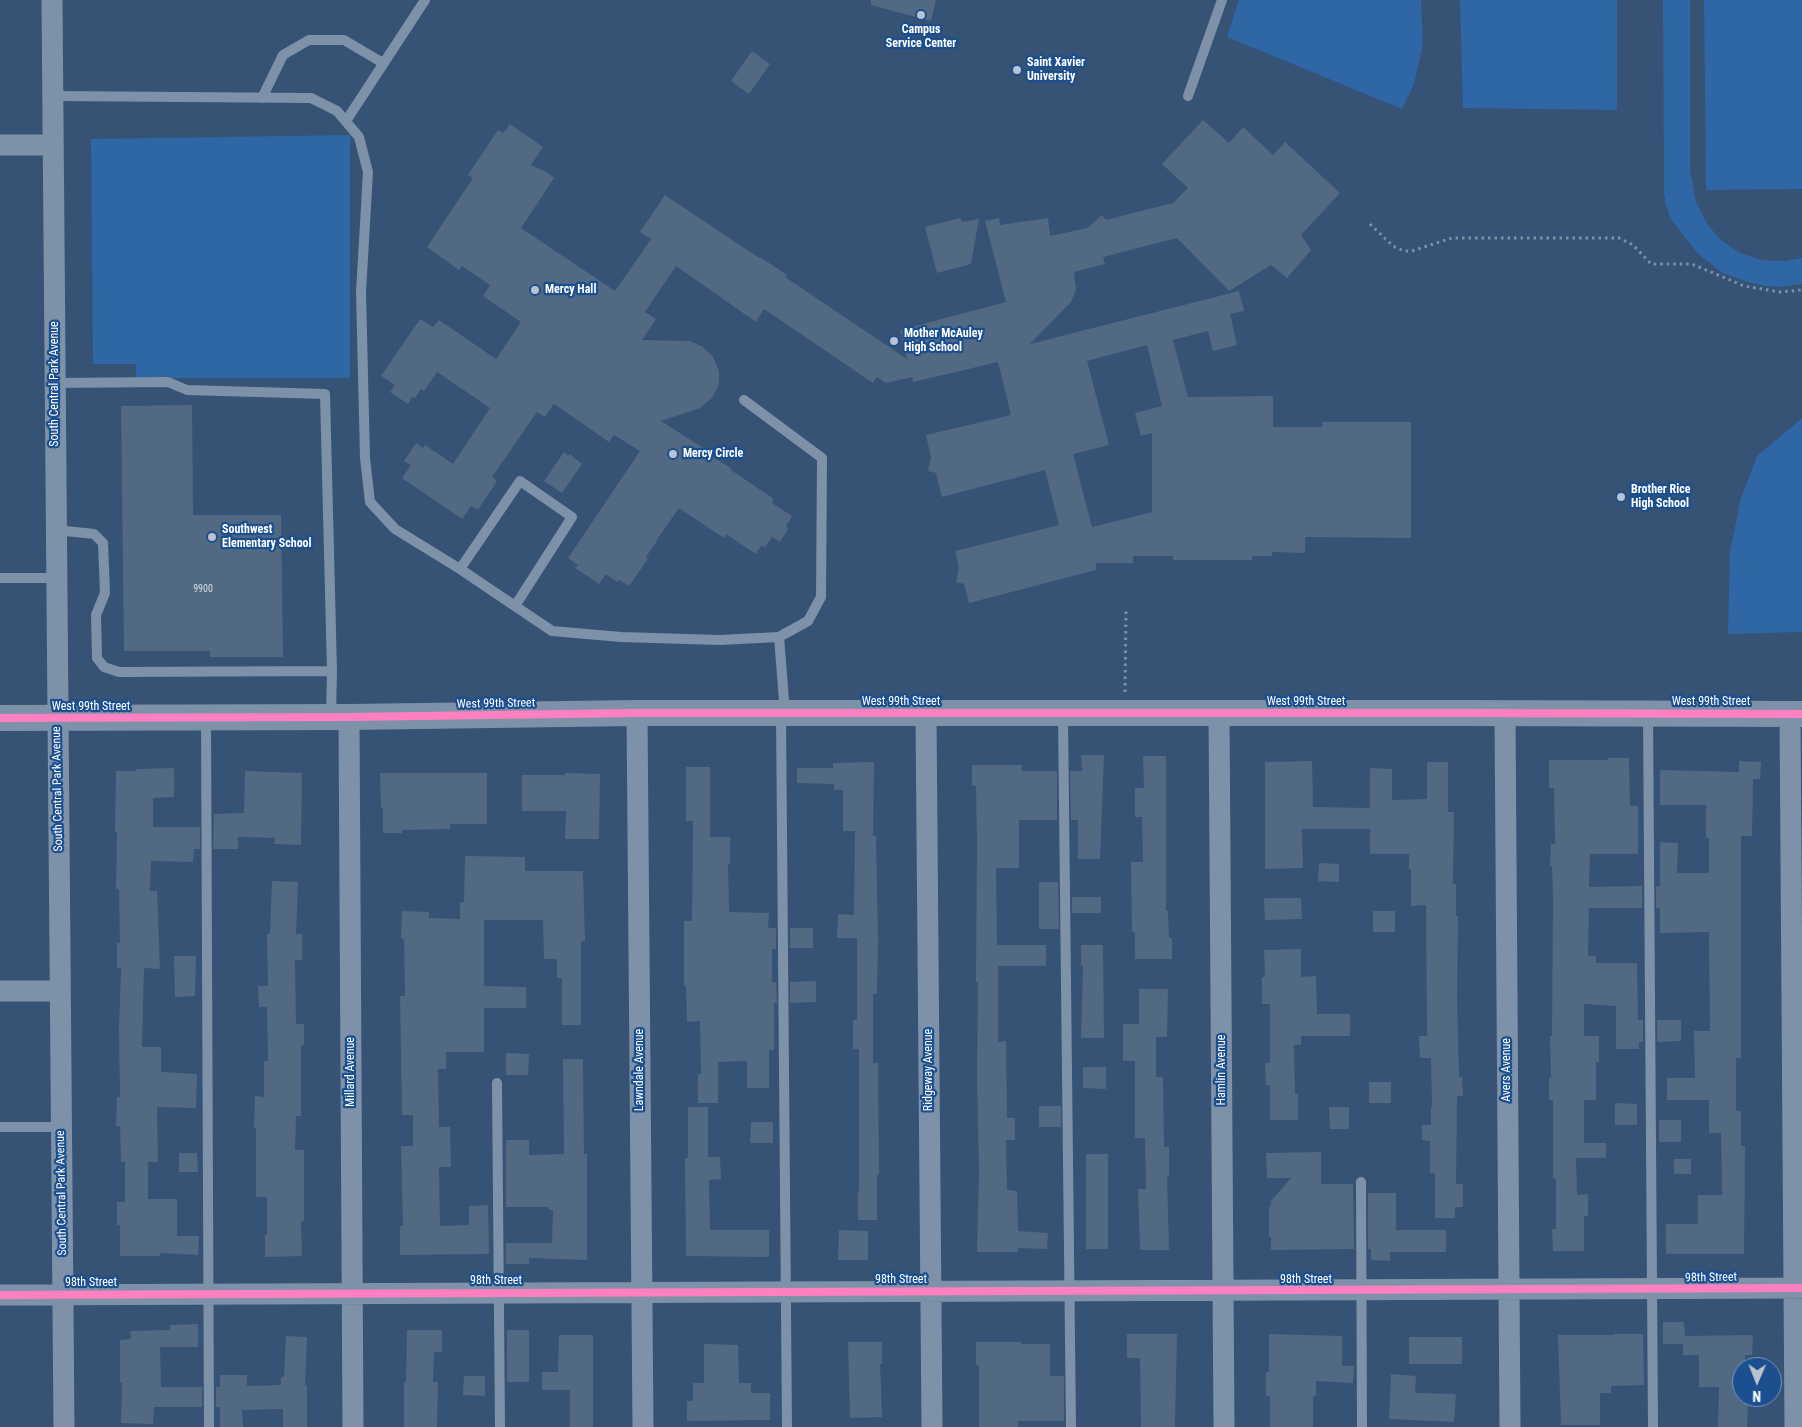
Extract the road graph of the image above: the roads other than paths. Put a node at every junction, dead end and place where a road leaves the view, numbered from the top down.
1 (52, 0) edge
2 (425, 0) edge
3 (1222, 0) edge
4 (383, 63) junction
5 (53, 96) junction
6 (1188, 96) dead end
7 (262, 98) junction
8 (346, 121) junction
9 (0, 145) edge
10 (53, 145) junction
11 (55, 383) junction
12 (744, 400) dead end
13 (56, 530) junction
14 (460, 569) junction
15 (0, 578) edge
16 (56, 578) junction
17 (515, 606) junction
18 (779, 637) junction
19 (332, 671) junction
20 (637, 713) junction
21 (783, 713) junction
22 (1505, 713) junction
23 (1648, 713) junction
24 (926, 714) junction
25 (1064, 714) junction
26 (1219, 714) junction
27 (1796, 714) edge
28 (340, 717) junction
29 (0, 718) edge
30 (58, 718) junction
31 (206, 718) junction
32 (0, 991) edge
33 (60, 991) junction
34 (497, 1083) dead end
35 (0, 1127) edge
36 (61, 1127) junction
37 (1361, 1182) dead end
38 (1798, 1288) edge
39 (1652, 1290) junction
40 (786, 1291) junction
41 (930, 1291) junction
42 (1070, 1291) junction
43 (1223, 1291) junction
44 (1362, 1291) junction
45 (1509, 1291) junction
46 (499, 1292) junction
47 (642, 1292) junction
48 (352, 1293) junction
49 (209, 1294) junction
50 (0, 1295) edge
51 (62, 1295) junction
52 (64, 1427) edge
53 (209, 1427) edge
54 (353, 1427) edge
55 (500, 1427) edge
56 (643, 1427) edge
57 (786, 1427) edge
58 (932, 1427) edge
59 (1071, 1427) edge
60 (1224, 1427) edge
61 (1362, 1427) edge
62 (1510, 1427) edge
63 (1652, 1427) edge
64 (1795, 1427) edge

1 - 5 street, South Central Park Avenue
2 - 4 lane
3 - 6 lane
4 - 7 lane
4 - 8 lane
5 - 7 lane
5 - 10 street, South Central Park Avenue
7 - 8 lane
8 - 14 lane
9 - 10 street
10 - 11 street, South Central Park Avenue
11 - 13 street, South Central Park Avenue
11 - 19 lane
12 - 18 lane
13 - 16 street, South Central Park Avenue
13 - 19 lane
14 - 17 lane
14 - 17 lane
15 - 16 lane
16 - 30 street, South Central Park Avenue
17 - 18 lane
18 - 21 lane
19 - 28 lane
20 - 21 street, West 99th Street
20 - 28 street, West 99th Street
20 - 47 street, Lawndale Avenue
21 - 24 street, West 99th Street
21 - 40 lane
22 - 23 street, West 99th Street
22 - 26 street, West 99th Street
22 - 45 street, Avers Avenue
23 - 27 street, West 99th Street
23 - 39 lane
24 - 25 street, West 99th Street
24 - 41 street, Ridgeway Avenue
25 - 26 street, West 99th Street
25 - 42 lane
26 - 43 street, Hamlin Avenue
27 - 38 street
28 - 31 street, West 99th Street
28 - 48 street, Millard Avenue
29 - 30 street, West 99th Street
30 - 31 street, West 99th Street
30 - 33 street, South Central Park Avenue
31 - 49 lane
32 - 33 street
33 - 36 street, South Central Park Avenue
34 - 46 lane
35 - 36 lane
36 - 51 street, South Central Park Avenue
37 - 44 lane
38 - 39 street, 98th Street
38 - 64 street
39 - 45 street, 98th Street
39 - 63 lane
40 - 41 street, 98th Street
40 - 47 street, 98th Street
40 - 57 lane
41 - 42 street, 98th Street
41 - 58 street, Ridgeway Avenue
42 - 43 street, 98th Street
42 - 59 lane
43 - 44 street, 98th Street
43 - 60 street, Hamlin Avenue
44 - 45 street, 98th Street
44 - 61 lane
45 - 62 street, Avers Avenue
46 - 47 street, 98th Street
46 - 48 street, 98th Street
46 - 55 lane
47 - 56 street, Lawndale Avenue
48 - 49 street, 98th Street
48 - 54 street, Millard Avenue
49 - 51 street, 98th Street
49 - 53 lane
50 - 51 street, 98th Street
51 - 52 street, South Central Park Avenue

